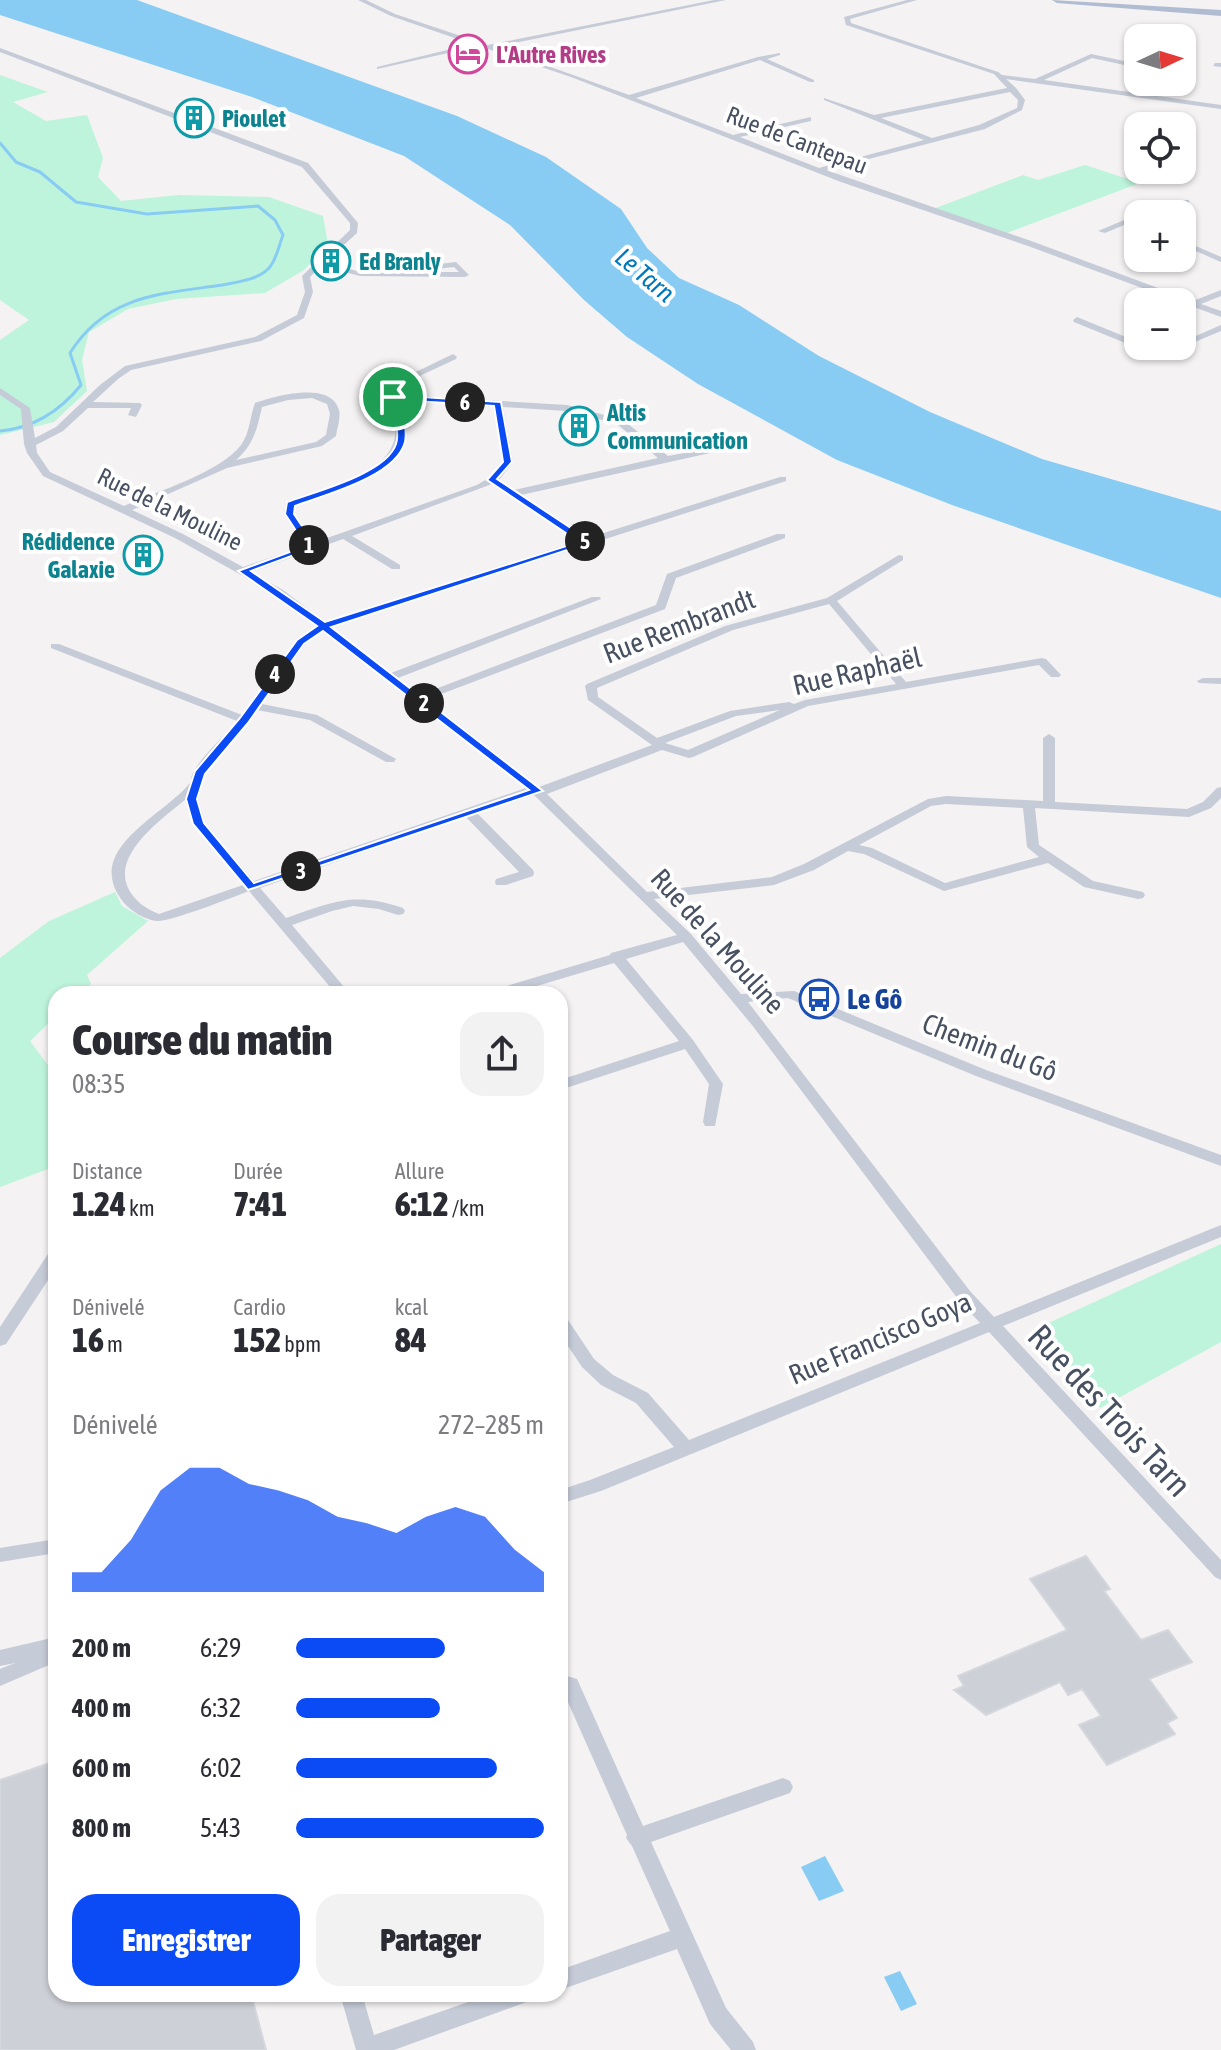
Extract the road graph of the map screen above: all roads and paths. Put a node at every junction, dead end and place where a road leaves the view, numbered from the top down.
1 (361, 0) edge
2 (723, 0) edge
3 (914, 0) edge
4 (1057, 0) edge
5 (1221, 13) edge
6 (486, 45) junction
7 (0, 50) edge
8 (778, 54) dead end
9 (759, 58) junction
10 (1124, 63) edge
11 (794, 66) dead end
12 (379, 68) dead end
13 (783, 68) junction
14 (1004, 77) junction
15 (812, 81) dead end
16 (1037, 81) junction
17 (1014, 89) junction
18 (629, 97) junction
19 (826, 99) dead end
20 (1221, 107) edge
21 (873, 117) junction
22 (808, 119) dead end
23 (732, 137) junction
24 (932, 140) junction
25 (819, 171) junction
26 (1124, 224) edge
27 (1102, 231) dead end
28 (1196, 248) edge
29 (1221, 260) edge
30 (319, 263) junction
31 (374, 274) junction
32 (1148, 288) edge
33 (1221, 293) edge
34 (1196, 303) edge
35 (1196, 305) edge
36 (1221, 314) edge
37 (1077, 320) dead end
38 (1221, 328) edge
39 (1196, 338) edge
40 (1124, 339) edge
41 (453, 357) dead end
42 (0, 391) edge
43 (393, 397) junction
44 (498, 404) junction
45 (89, 405) junction
46 (133, 415) dead end
47 (29, 444) junction
48 (710, 450) dead end
49 (665, 459) junction
50 (224, 466) junction
51 (783, 479) dead end
52 (492, 480) junction
53 (515, 493) junction
54 (124, 510) junction
55 (345, 536) junction
56 (781, 536) dead end
57 (587, 542) junction
58 (311, 547) junction
59 (899, 558) dead end
60 (396, 567) dead end
61 (243, 571) junction
62 (596, 599) dead end
63 (831, 600) junction
64 (323, 626) junction
65 (55, 646) dead end
66 (1055, 675) dead end
67 (390, 677) junction
68 (1203, 681) dead end
69 (1221, 681) edge
70 (902, 684) junction
71 (415, 695) junction
72 (805, 703) junction
73 (254, 706) junction
74 (244, 720) junction
75 (1049, 738) dead end
76 (659, 744) junction
77 (390, 759) dead end
78 (196, 784) junction
79 (537, 791) junction
80 (1221, 791) edge
81 (1029, 806) junction
82 (1049, 807) junction
83 (469, 812) junction
84 (847, 847) junction
85 (1050, 858) junction
86 (501, 882) dead end
87 (252, 888) junction
88 (1138, 895) dead end
89 (644, 896) junction
90 (398, 911) dead end
91 (283, 924) junction
92 (686, 937) junction
93 (616, 956) junction
94 (336, 986) edge
95 (520, 986) edge
96 (739, 999) junction
97 (688, 1043) junction
98 (568, 1082) edge
99 (710, 1122) dead end
100 (1220, 1159) edge
101 (1221, 1231) edge
102 (48, 1267) edge
103 (989, 1323) junction
104 (568, 1333) edge
105 (0, 1340) edge
106 (686, 1449) junction
107 (568, 1494) edge
108 (48, 1547) edge
109 (0, 1555) edge
110 (1221, 1572) edge
111 (48, 1647) edge
112 (48, 1657) edge
113 (0, 1658) edge
114 (0, 1678) edge
115 (568, 1684) edge
116 (783, 1787) dead end
117 (636, 1838) junction
118 (682, 1937) junction
119 (568, 1977) edge
120 (353, 2002) edge
121 (499, 2002) edge
122 (366, 2050) edge
123 (745, 2050) edge

1 - 6 street, Rue de Cantepau
2 - 6 street
3 - 14 street
4 - 5 main road
6 - 12 street
6 - 18 street, Rue de Cantepau
7 - 30 street
8 - 9 street
9 - 13 street
9 - 18 street
10 - 16 street
11 - 13 street
13 - 15 street
14 - 16 street
14 - 17 street
16 - 20 street
17 - 21 street
17 - 24 street
18 - 23 street, Rue de Cantepau
19 - 21 street
21 - 24 street
22 - 23 street
23 - 25 street, Rue de Cantepau
24 - 25 street
25 - 32 street, Rue de Cantepau
26 - 27 street
28 - 29 street
30 - 31 street
30 - 45 street
31 - 31 street
33 - 34 street
35 - 36 street, Rue de Cantepau
37 - 40 street
38 - 39 street
41 - 43 street
42 - 47 street
43 - 44 street
43 - 58 street
44 - 49 street
44 - 52 street
45 - 46 street
45 - 47 street
47 - 54 street, Rue de la Mouline
48 - 49 street
49 - 53 street
50 - 50 street
50 - 54 street
51 - 57 street
52 - 53 street
52 - 55 street
53 - 57 street
54 - 61 street, Rue de la Mouline
55 - 58 street
55 - 60 street
56 - 71 street
57 - 64 street
58 - 61 street
59 - 63 street, Rue Rembrandt
61 - 64 street, Rue de la Mouline
62 - 67 street
63 - 70 street
63 - 76 street, Rue Rembrandt
64 - 67 street, Rue de la Mouline
64 - 73 street
65 - 74 street
66 - 70 street, Rue Raphaël
67 - 71 street, Rue de la Mouline
68 - 69 street
70 - 72 street, Rue Raphaël
71 - 79 street, Rue de la Mouline
72 - 76 street
72 - 76 street, Rue Raphaël
73 - 74 street
73 - 77 street
74 - 78 street
75 - 82 street
76 - 79 street, Rue Raphaël
78 - 87 street
78 - 87 street, Rue Raphaël
79 - 83 street, Rue Raphaël
79 - 89 street, Rue de la Mouline
80 - 82 street
81 - 82 street
81 - 84 street
81 - 85 street
83 - 86 street
83 - 87 street, Rue Raphaël
84 - 85 street
84 - 89 street
85 - 88 street
87 - 91 street
89 - 92 street, Rue de la Mouline
90 - 91 street
91 - 94 street
92 - 93 street
92 - 96 street, Rue de la Mouline
93 - 95 street
93 - 97 street
96 - 100 street, Chemin du Gô
96 - 103 street, Rue de la Mouline
97 - 98 street
97 - 99 street
101 - 103 street, Rue Francisco Goya
102 - 105 street
103 - 106 street, Rue Francisco Goya
103 - 110 street, Rue des Trois Tarn
104 - 106 street
106 - 107 street, Rue Francisco Goya
108 - 109 street
111 - 113 street
112 - 114 street
115 - 117 street
116 - 117 street
117 - 118 street
118 - 119 street
118 - 123 street
120 - 122 street
121 - 122 street

